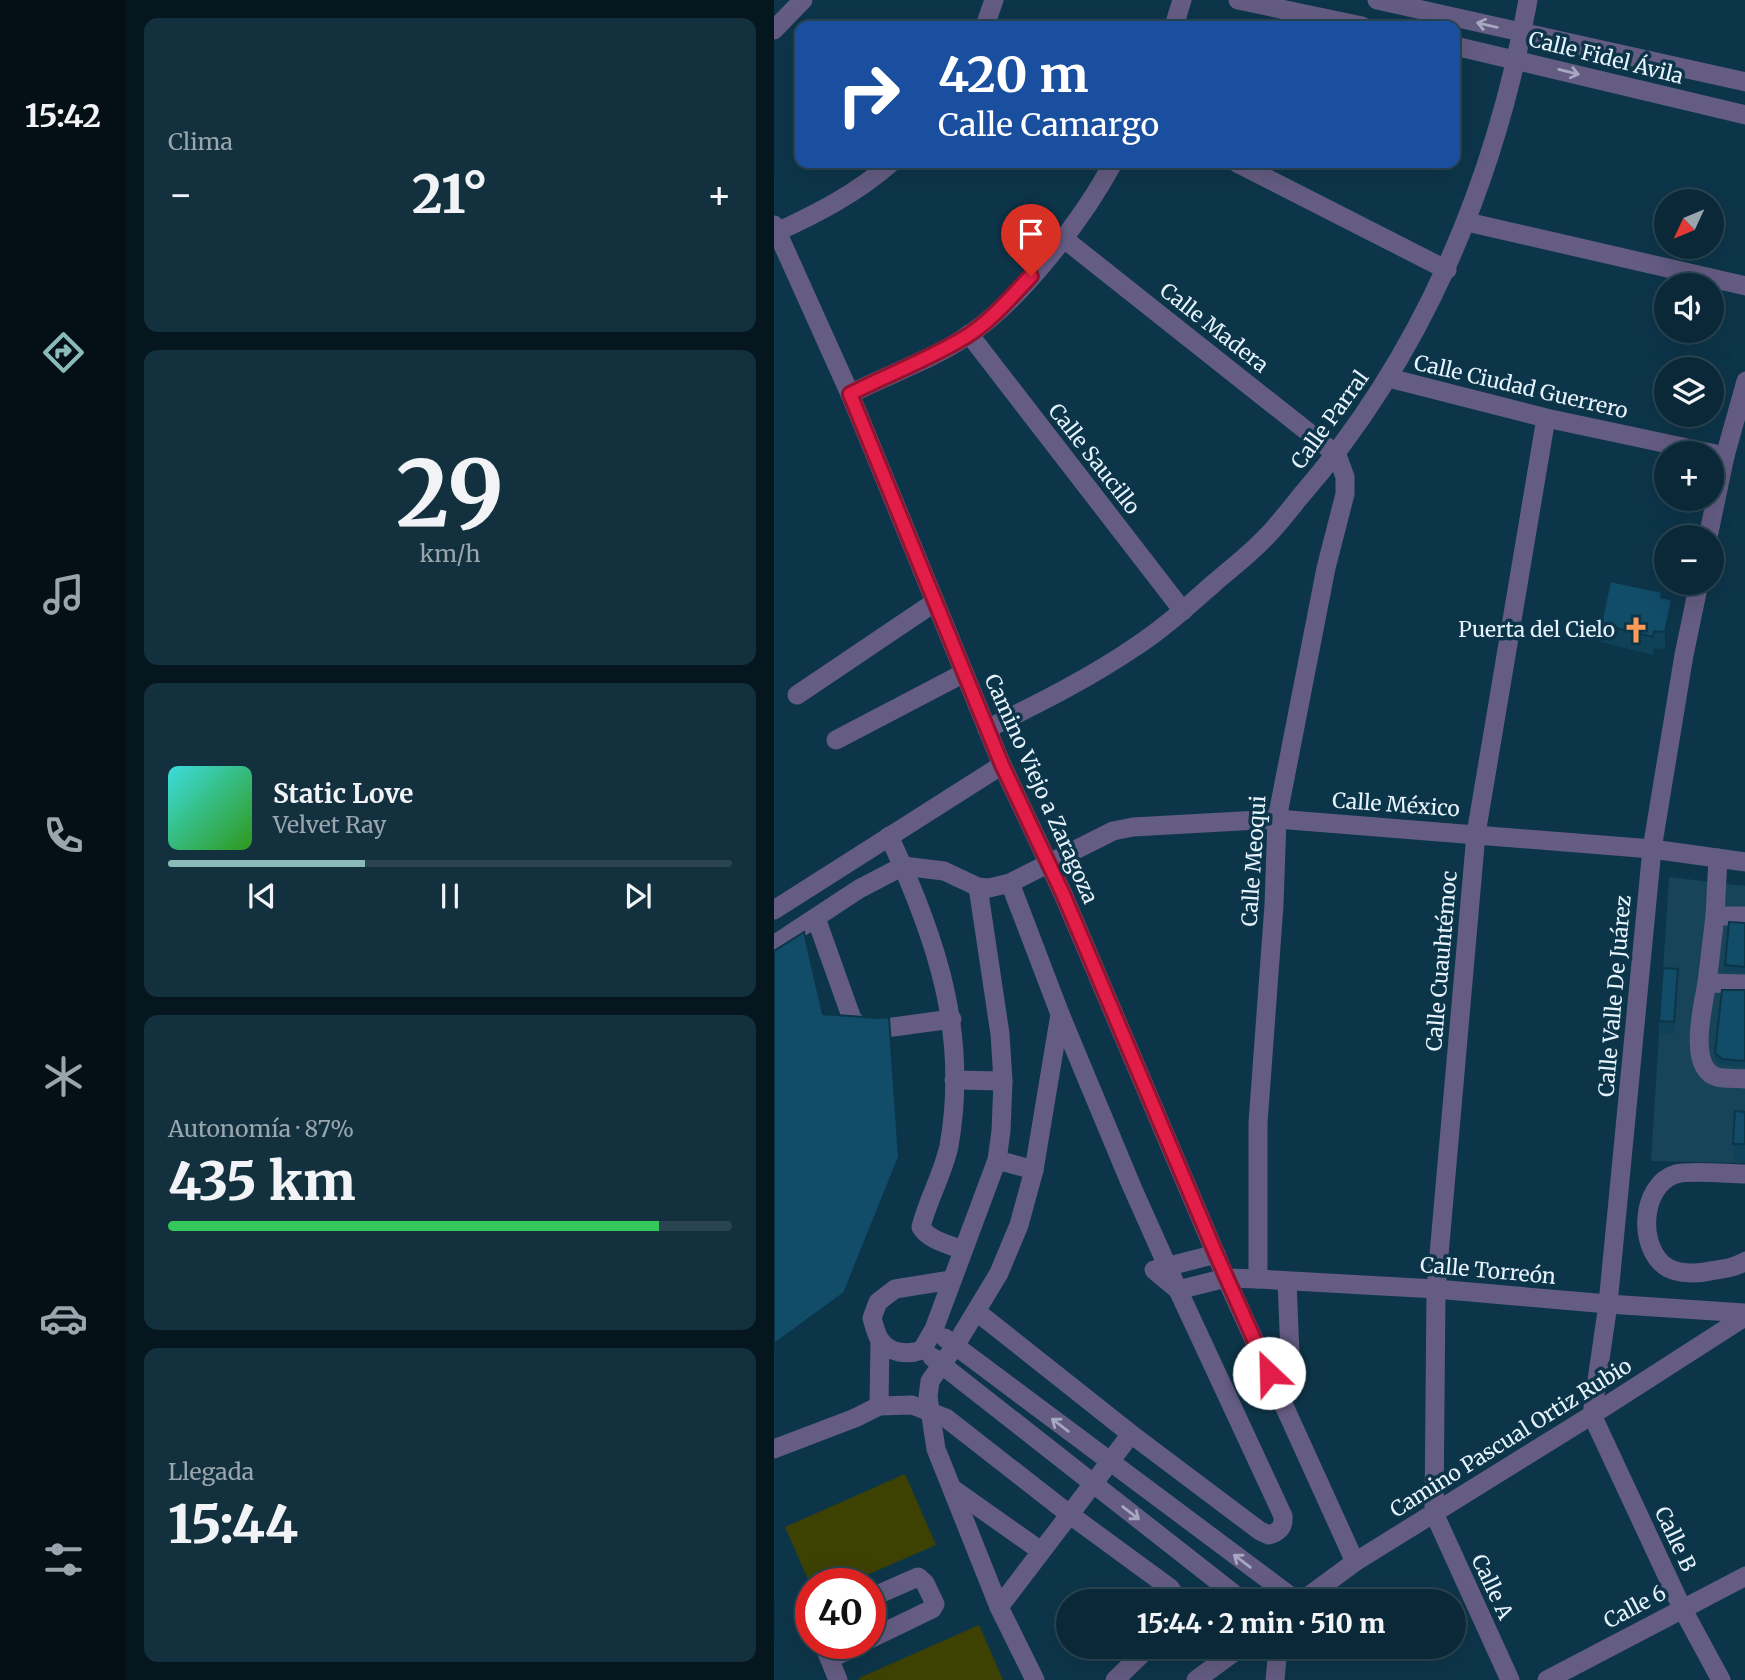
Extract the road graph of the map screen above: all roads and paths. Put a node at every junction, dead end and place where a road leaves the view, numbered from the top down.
1 (803, 0) edge
2 (994, 0) edge
3 (1182, 0) edge
4 (1238, 0) edge
5 (1377, 0) edge
6 (1528, 0) edge
7 (987, 21) edge
8 (1176, 21) edge
9 (1338, 21) edge
10 (774, 30) edge
11 (1523, 33) junction
12 (1460, 47) edge
13 (1516, 59) junction
14 (1745, 82) edge
15 (1745, 115) edge
16 (885, 168) edge
17 (1110, 168) edge
18 (1247, 168) edge
19 (1467, 222) junction
20 (776, 229) edge
21 (1063, 238) junction
22 (1447, 270) junction
23 (1745, 286) edge
24 (969, 334) junction
25 (1389, 378) junction
26 (1745, 381) edge
27 (850, 394) junction
28 (1741, 417) edge
29 (1546, 418) junction
30 (1337, 455) junction
31 (1725, 456) junction
32 (1711, 525) edge
33 (1696, 595) edge
34 (935, 602) junction
35 (1183, 611) junction
36 (964, 673) junction
37 (797, 695) dead end
38 (987, 729) junction
39 (836, 740) dead end
40 (1002, 765) junction
41 (1277, 819) junction
42 (1476, 834) junction
43 (889, 836) junction
44 (1652, 849) junction
45 (1718, 858) junction
46 (1049, 862) junction
47 (1745, 862) edge
48 (903, 866) junction
49 (1010, 883) junction
50 (978, 887) junction
51 (774, 910) edge
52 (1715, 916) junction
53 (1745, 916) edge
54 (815, 918) junction
55 (774, 945) edge
56 (1707, 983) junction
57 (1745, 984) edge
58 (1060, 1014) junction
59 (952, 1019) junction
60 (1745, 1079) edge
61 (954, 1080) junction
62 (1003, 1081) junction
63 (997, 1160) junction
64 (1034, 1170) junction
65 (1745, 1174) edge
66 (963, 1250) junction
67 (1216, 1254) junction
68 (1745, 1261) edge
69 (1169, 1266) junction
70 (1226, 1278) junction
71 (1258, 1279) junction
72 (951, 1280) junction
73 (1287, 1281) junction
74 (1436, 1289) junction
75 (1178, 1290) junction
76 (1608, 1304) junction
77 (976, 1312) junction
78 (1745, 1314) edge
79 (934, 1329) junction
80 (880, 1341) junction
81 (955, 1346) junction
82 (922, 1350) junction
83 (1290, 1355) dead end
84 (942, 1365) junction
85 (879, 1406) junction
86 (930, 1410) junction
87 (1592, 1415) junction
88 (1130, 1434) junction
89 (774, 1449) edge
90 (1109, 1461) junction
91 (1092, 1483) junction
92 (952, 1489) junction
93 (1069, 1514) junction
94 (1434, 1514) junction
95 (1041, 1551) junction
96 (1355, 1562) junction
97 (1745, 1576) edge
98 (1171, 1589) edge
99 (1228, 1589) edge
100 (1283, 1589) edge
101 (1316, 1589) edge
102 (886, 1591) edge
103 (999, 1606) junction
104 (1682, 1608) junction
105 (886, 1631) edge
106 (830, 1659) edge
107 (1137, 1659) edge
108 (1225, 1659) edge
109 (1277, 1659) edge
110 (839, 1680) edge
111 (1035, 1680) edge
112 (1115, 1680) edge
113 (1196, 1680) edge
114 (1275, 1680) edge
115 (1510, 1680) edge
116 (1547, 1680) edge
117 (1721, 1680) edge

1 - 10 street
2 - 7 street
3 - 8 street
4 - 9 street
11 -> 5 street, Calle Fidel Ávila
6 - 11 street, Calle Parral
11 - 13 street, Calle Parral
11 - 14 street, Calle Fidel Ávila
12 - 13 street, Calle Fidel Ávila
13 -> 15 street, Calle Fidel Ávila
13 - 19 street, Calle Parral
16 - 20 street
17 - 21 street
18 - 22 street
19 - 22 street, Calle Parral
19 - 23 street
20 - 27 street, Camino Viejo a Zaragoza
21 - 24 street
21 - 30 street, Calle Madera
22 - 25 street, Calle Parral
24 - 27 street
24 - 35 street, Calle Saucillo
25 - 29 street, Calle Ciudad Guerrero
25 - 30 street, Calle Parral
26 - 28 street
27 - 34 street, Camino Viejo a Zaragoza
28 - 31 street
29 - 31 street, Calle Ciudad Guerrero
29 - 42 street, Calle Cuauhtémoc
30 - 35 street, Calle Parral
30 - 41 street, Calle Meoqui
31 - 32 street
33 - 44 street, Calle Valle De Juárez
34 - 36 street, Camino Viejo a Zaragoza
34 - 37 street
35 - 38 street, Calle Parral
36 - 38 street, Camino Viejo a Zaragoza
36 - 39 street
38 - 40 street, Camino Viejo a Zaragoza
40 - 43 street
40 - 46 street, Camino Viejo a Zaragoza
41 - 42 street, Calle México
41 - 46 street, Calle México
41 - 71 street, Calle Meoqui
42 - 44 street, Calle México
42 - 74 street, Calle Cuauhtémoc
43 - 48 street
43 - 51 street
44 - 45 street, Calle México
44 - 76 street, Calle Valle De Juárez
45 - 47 street, Calle México
45 - 52 street
46 - 49 street, Calle México
46 - 67 street, Camino Viejo a Zaragoza
48 - 50 street
48 - 54 street
48 - 59 street
49 - 50 street
49 - 58 street
50 - 62 street
52 - 53 street
52 - 56 street
54 - 55 street
54 - 59 street
56 - 57 street
56 - 60 street
58 - 64 street
58 - 69 street
59 - 61 street
61 - 62 street
61 - 66 street
62 - 63 street
63 - 64 street
63 - 66 street
64 - 77 street
65 - 68 street
66 - 72 street
67 - 69 street
67 - 70 street, Camino Viejo a Zaragoza
69 - 75 street
70 - 71 street, Calle Torreón
70 - 75 street, Calle Torreón
70 - 96 street, Camino Viejo a Zaragoza
71 - 73 street, Calle Torreón
72 - 79 street
72 - 80 street
73 - 74 street, Calle Torreón
73 - 83 street
74 - 76 street, Calle Torreón
74 - 94 street, Calle Cuauhtémoc
75 - 88 street
76 - 78 street, Calle Torreón
76 - 87 street, Calle Valle De Juárez
77 - 81 street
77 - 88 street
78 - 87 street, Camino Pascual Ortiz Rubio
79 - 81 street
79 - 82 street
80 - 82 street
80 - 85 street
81 - 84 street
90 -> 81 street
82 - 84 street
84 - 86 street
84 - 91 street
85 - 86 street
85 - 89 street
86 - 92 street
86 - 93 street
87 - 94 street, Camino Pascual Ortiz Rubio
87 - 104 street, Calle B
88 - 90 street
90 - 91 street
100 -> 90 street
91 - 93 street
91 -> 99 street
92 - 95 street
92 - 103 street
93 - 95 street
93 - 98 street
94 - 96 street, Camino Pascual Ortiz Rubio
94 - 115 street, Calle A
95 - 103 street
96 - 101 street, Camino Pascual Ortiz Rubio
97 - 104 street, Calle 6
102 - 105 street
103 - 111 street
104 - 116 street, Calle 6
104 - 117 street, Calle B
106 - 110 street
107 - 112 street
108 - 113 street
109 - 114 street

